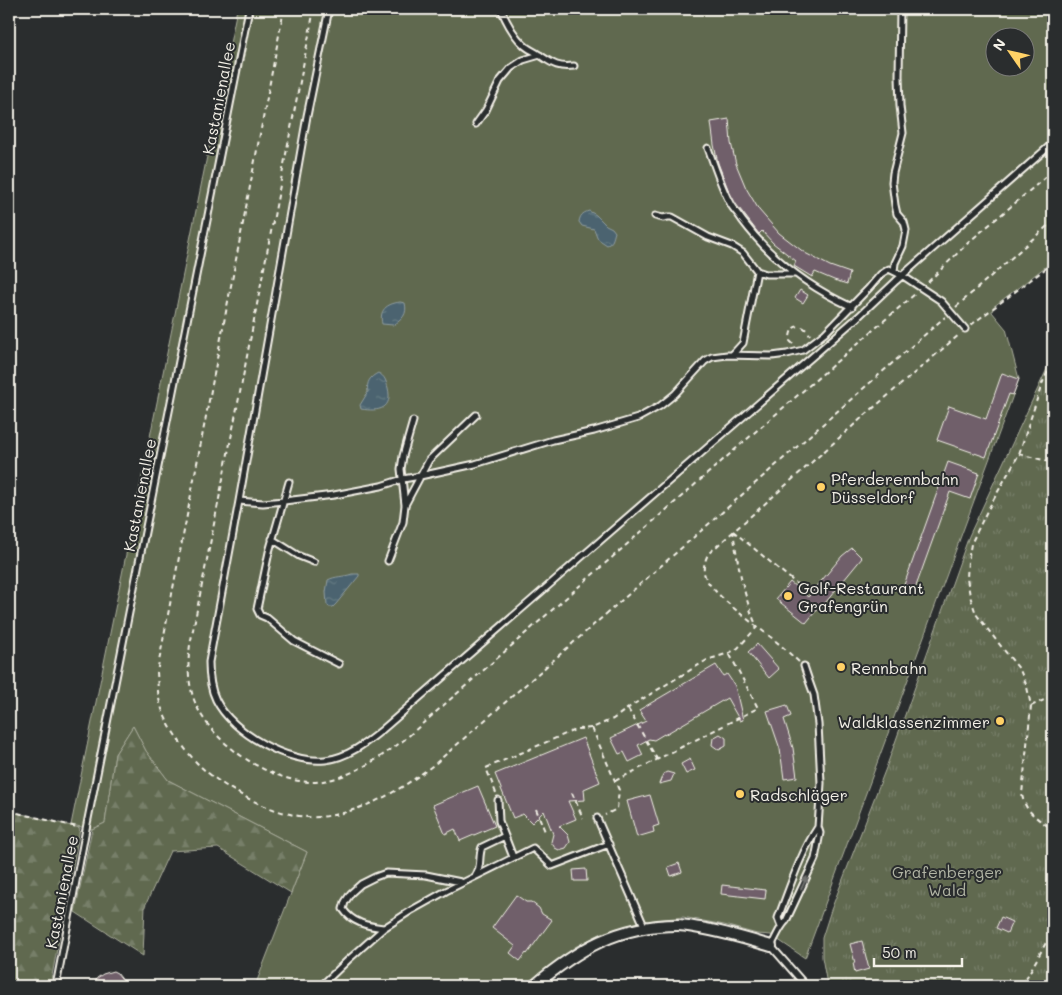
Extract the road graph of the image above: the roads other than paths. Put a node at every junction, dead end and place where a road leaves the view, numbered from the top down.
1 (249, 9) edge
2 (328, 9) edge
3 (501, 9) edge
4 (900, 9) edge
5 (540, 55) junction
6 (574, 66) dead end
7 (476, 124) dead end
8 (1053, 142) edge
9 (708, 148) dead end
10 (655, 216) dead end
11 (757, 271) junction
12 (894, 271) junction
13 (796, 274) junction
14 (903, 276) junction
15 (852, 306) junction
16 (965, 329) road end
17 (732, 355) junction
18 (476, 415) dead end
19 (413, 422) dead end
20 (420, 476) junction
21 (402, 479) junction
22 (289, 482) dead end
23 (239, 501) junction
24 (284, 501) junction
25 (405, 505) junction
26 (272, 539) junction
27 (388, 561) dead end
28 (314, 562) dead end
29 (339, 664) dead end
30 (804, 666) road end
31 (498, 800) road end
32 (597, 818) road end
33 (818, 827) junction
34 (505, 836) junction
35 (609, 844) junction
36 (513, 857) junction
37 (476, 876) junction
38 (462, 883) junction
39 (781, 926) junction
40 (384, 928) junction
41 (645, 928) junction
42 (771, 946) junction
43 (56, 986) edge
44 (321, 986) edge
45 (534, 986) edge
46 (806, 986) edge

1 - 43 lane, Kastanienallee
2 - 23 lane
3 - 5 lane
4 - 12 lane
5 - 6 lane
5 - 7 lane
8 - 14 lane
9 - 13 lane
10 - 11 lane
11 - 13 lane
11 - 17 lane
12 - 14 lane
12 - 15 lane
13 - 15 lane
14 - 16 lane
14 - 23 lane
15 - 17 lane
17 - 20 lane
18 - 20 lane
19 - 21 lane
20 - 21 lane
20 - 25 lane
21 - 24 lane
21 - 25 lane
22 - 24 lane
23 - 24 lane
24 - 26 lane
25 - 27 lane
26 - 28 lane
26 - 29 lane
30 - 33 lane
31 - 34 lane
32 - 35 lane
39 -> 33 lane
33 - 39 lane
34 - 36 lane
34 - 37 lane
35 - 36 lane
35 - 41 lane
36 - 37 lane
37 - 38 lane
38 - 40 lane
38 - 40 lane
39 - 42 lane
40 - 44 lane
41 - 42 street
41 - 45 street
42 - 46 lane

